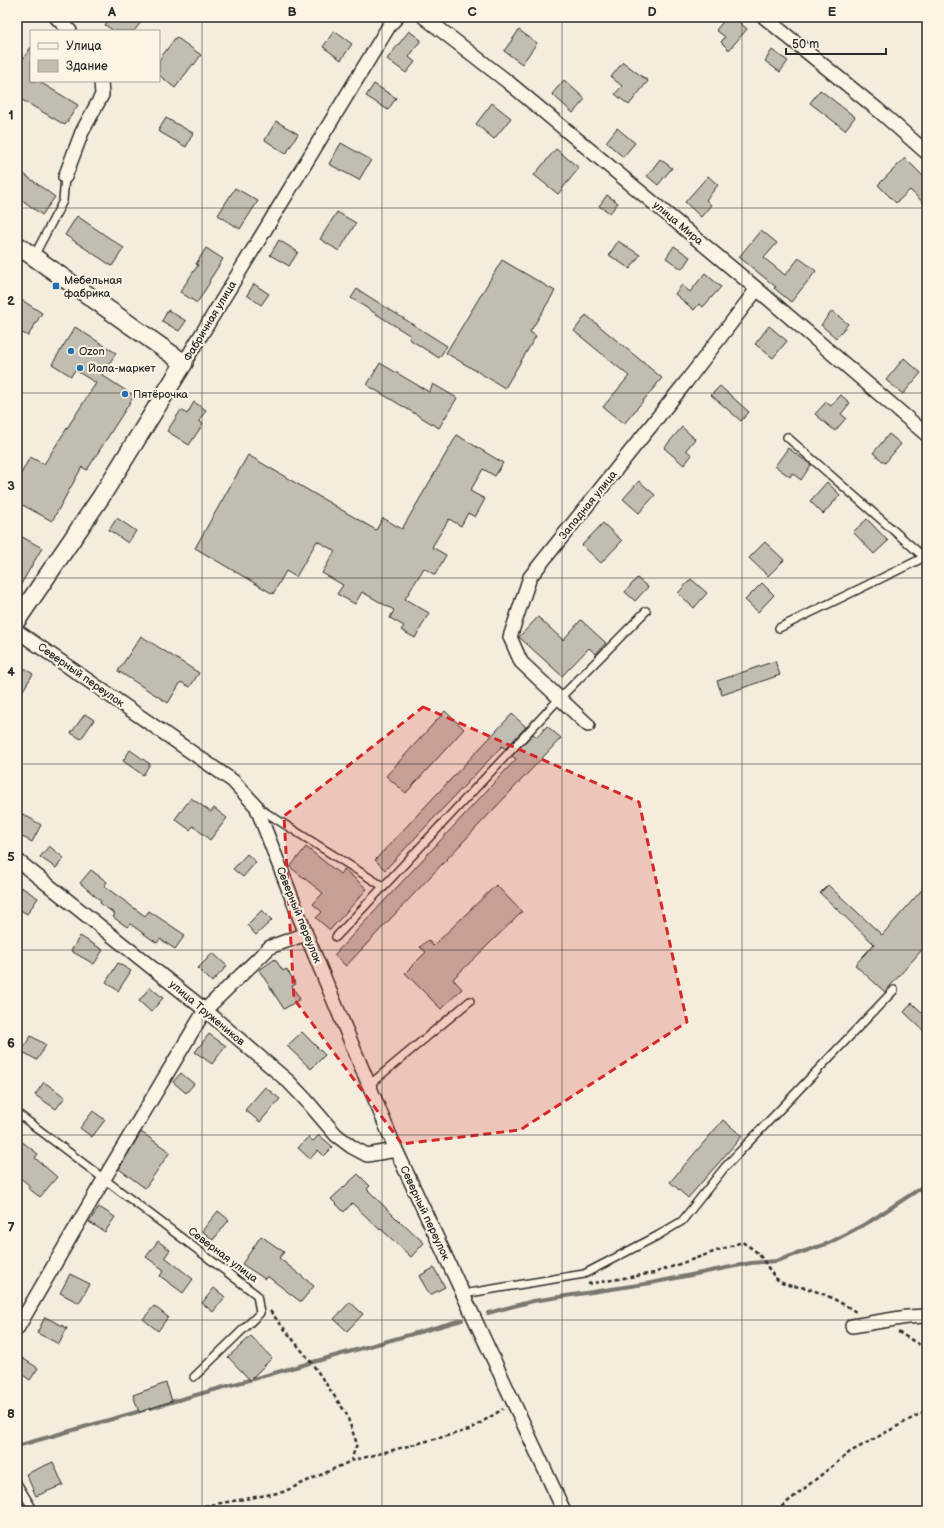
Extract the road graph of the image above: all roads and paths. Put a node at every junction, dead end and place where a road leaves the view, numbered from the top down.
1 (56, 17) edge
2 (397, 17) edge
3 (424, 17) edge
4 (764, 17) edge
5 (69, 30) edge
6 (101, 82) edge
7 (927, 153) edge
8 (65, 177) joint
9 (17, 245) edge
10 (34, 257) junction
11 (757, 289) junction
12 (184, 363) junction
13 (927, 435) edge
14 (787, 437) dead end
15 (926, 557) edge
16 (646, 611) dead end
17 (17, 620) edge
18 (779, 628) dead end
19 (17, 631) edge
20 (560, 698) junction
21 (588, 724) dead end
22 (256, 806) junction
23 (17, 860) edge
24 (384, 887) junction
25 (306, 934) junction
26 (336, 937) dead end
27 (894, 990) dead end
28 (470, 1001) dead end
29 (205, 1010) junction
30 (369, 1085) junction
31 (17, 1113) edge
32 (396, 1150) junction
33 (104, 1179) junction
34 (585, 1284) dead end
35 (463, 1294) junction
36 (257, 1295) junction
37 (856, 1313) dead end
38 (927, 1316) edge
39 (877, 1322) junction
40 (852, 1326) dead end
41 (17, 1329) edge
42 (927, 1349) edge
43 (194, 1377) dead end
44 (514, 1403) junction
45 (927, 1410) edge
46 (351, 1461) junction
47 (17, 1483) edge
48 (34, 1511) edge
49 (177, 1511) edge
50 (564, 1511) edge
51 (776, 1511) edge

1 - 5 street
2 - 12 street, Фабричная улица
3 - 11 street, улица Мира
4 - 7 street
6 - 8 street
8 - 10 lane
9 - 10 street
10 - 12 street
11 - 13 street, улица Мира
11 - 20 street, Западная улица
12 - 17 street, Фабричная улица
14 - 15 lane
15 - 18 lane
16 - 20 lane
19 - 22 street, Северный переулок
20 - 21 street, Западная улица
20 - 24 lane
22 - 24 lane
22 - 25 street, Северный переулок
23 - 29 street, улица Тружеников
24 - 26 lane
25 - 29 street
25 - 30 street, Северный переулок
27 - 35 lane
28 - 30 lane
29 - 32 street, улица Тружеников
29 - 33 street
30 - 32 street, Северный переулок
31 - 33 lane, Северная улица
32 - 35 street, Северный переулок
33 - 36 lane, Северная улица
33 - 41 street
34 - 37 path
35 - 44 street, Северный переулок
36 - 43 lane
36 - 46 path, Северная улица
38 - 39 street
39 - 40 street
39 - 42 path
44 - 46 path
44 - 50 street, Северный переулок
45 - 51 path
46 - 49 path
47 - 48 lane

